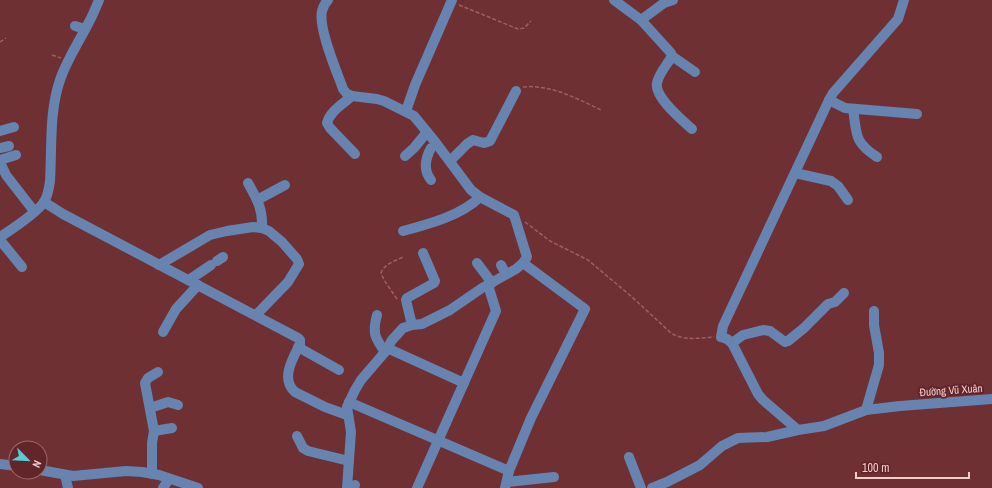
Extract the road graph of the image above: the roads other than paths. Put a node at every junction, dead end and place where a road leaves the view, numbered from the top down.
1 (99, 0) edge
2 (328, 0) edge
3 (614, 0) edge
4 (673, 0) edge
5 (904, 0) edge
6 (452, 1) edge
7 (641, 20) junction
8 (75, 26) dead end
9 (85, 29) junction
10 (672, 56) junction
11 (695, 72) dead end
12 (516, 91) road end
13 (352, 96) junction
14 (830, 100) junction
15 (854, 109) junction
16 (406, 111) junction
17 (917, 114) dead end
18 (14, 127) dead end
19 (692, 129) dead end
20 (0, 131) edge
21 (427, 132) junction
22 (434, 145) junction
23 (354, 154) dead end
24 (16, 155) dead end
25 (405, 156) dead end
26 (877, 157) dead end
27 (0, 161) edge
28 (450, 162) junction
29 (795, 172) junction
30 (431, 180) dead end
31 (248, 183) dead end
32 (285, 185) dead end
33 (480, 197) junction
34 (257, 200) junction
35 (848, 200) dead end
36 (44, 202) junction
37 (34, 211) junction
38 (262, 228) junction
39 (403, 231) dead end
40 (0, 237) edge
41 (0, 240) edge
42 (423, 252) dead end
43 (217, 261) dead end
44 (477, 263) dead end
45 (523, 263) junction
46 (159, 265) junction
47 (501, 265) dead end
48 (22, 267) dead end
49 (506, 274) junction
50 (194, 283) junction
51 (490, 284) junction
52 (844, 293) dead end
53 (874, 311) dead end
54 (256, 315) junction
55 (377, 315) dead end
56 (412, 325) junction
57 (164, 332) dead end
58 (732, 343) junction
59 (298, 347) junction
60 (386, 350) junction
61 (339, 370) dead end
62 (158, 372) dead end
63 (464, 383) junction
64 (992, 399) edge
65 (349, 402) junction
66 (178, 405) dead end
67 (150, 408) junction
68 (866, 410) junction
69 (347, 414) junction
70 (172, 428) dead end
71 (798, 430) junction
72 (154, 431) junction
73 (297, 436) dead end
74 (438, 441) junction
75 (629, 457) dead end
76 (349, 461) junction
77 (48, 472) edge
78 (509, 472) junction
79 (152, 474) junction
80 (65, 475) junction
81 (554, 477) dead end
82 (169, 479) junction
83 (506, 485) edge
84 (352, 487) edge
85 (68, 488) edge
86 (163, 488) edge
87 (198, 488) edge
88 (418, 488) edge
89 (641, 488) edge
90 (652, 488) edge

1 - 9 street
2 - 13 street
3 - 7 street
4 - 7 street
5 - 14 street
6 - 16 street
7 - 10 street
8 - 9 street
9 - 36 street
10 - 11 street
10 - 19 street
12 - 28 street
13 - 16 street
13 - 23 street
14 - 15 street
14 - 29 street
15 - 17 street
15 - 26 street
16 - 21 street
18 - 20 street
21 - 22 street
21 - 25 street
22 - 28 street
22 - 30 street
24 - 27 street
27 - 37 street
28 - 33 street
29 - 35 street
29 - 58 street
31 - 34 street
32 - 34 street
33 - 39 street
33 - 45 street
34 - 38 street
36 - 37 street
36 - 46 street
37 - 40 street
38 - 46 street
38 - 54 street
41 - 48 street
42 - 56 street
43 - 50 street
44 - 51 street
45 - 49 street
45 - 78 street
46 - 50 street
47 - 49 street
49 - 51 street
50 - 54 street
50 - 57 street
51 - 56 street
51 - 63 street
52 - 58 street
53 - 68 street
54 - 59 street
55 - 60 street
56 - 60 street
58 - 71 street
59 - 61 street
59 - 69 street
60 - 63 street
60 - 65 street
62 - 67 street
63 - 74 street
64 - 68 street, Đường Vũ Xuân
65 - 69 street
65 - 74 street
66 - 67 street
67 - 72 street
68 - 71 street, Đường Vũ Xuân
69 - 76 street
70 - 72 street
71 - 90 street, Đường Vũ Xuân
72 - 79 street
73 - 76 street
74 - 78 street
74 - 88 street
75 - 89 street
76 - 84 street
77 - 80 street
78 - 83 street
79 - 80 street
79 - 82 street
80 - 85 street
81 - 83 street
82 - 86 street
82 - 87 street

